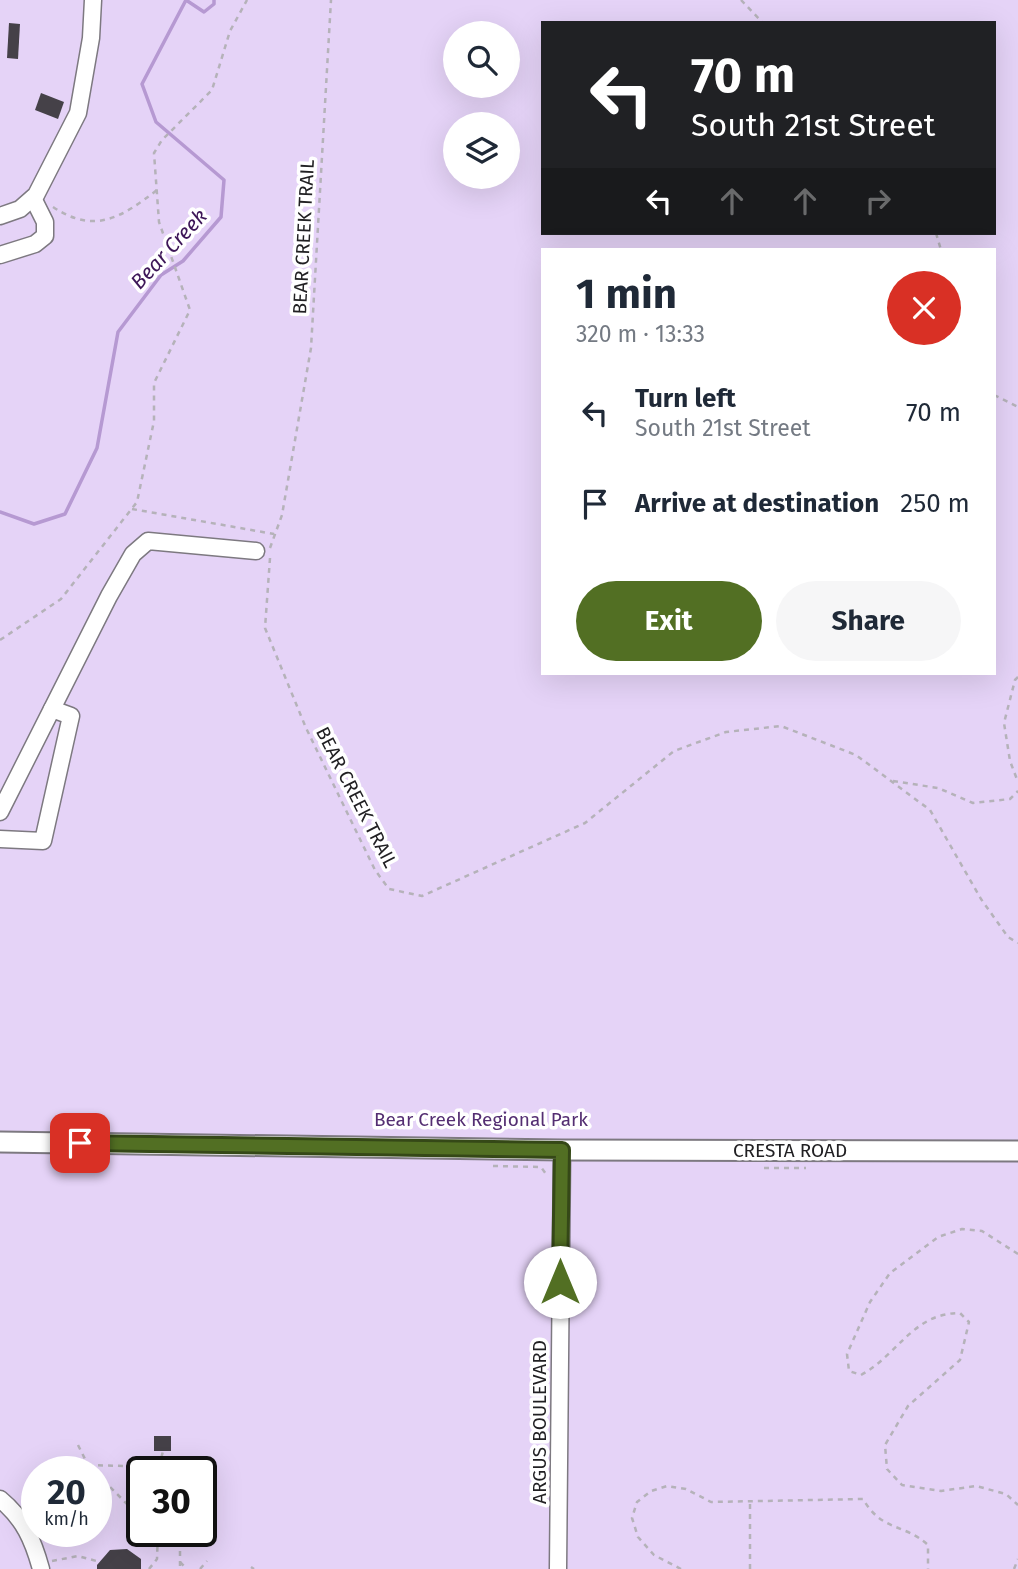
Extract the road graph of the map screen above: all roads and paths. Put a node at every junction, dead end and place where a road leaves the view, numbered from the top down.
1 (93, 0) edge
2 (247, 0) edge
3 (331, 0) edge
4 (741, 0) edge
5 (761, 21) edge
6 (157, 190) junction
7 (35, 197) junction
8 (0, 216) edge
9 (0, 256) edge
10 (996, 396) edge
11 (1018, 407) edge
12 (131, 509) junction
13 (274, 534) junction
14 (257, 551) dead end
15 (0, 640) edge
16 (1018, 677) edge
17 (52, 709) junction
18 (890, 780) junction
19 (1018, 782) edge
20 (1018, 791) edge
21 (0, 812) edge
22 (0, 839) edge
23 (1018, 943) edge
24 (0, 1142) edge
25 (562, 1150) junction
26 (1018, 1151) edge
27 (487, 1166) dead end
28 (762, 1168) dead end
29 (814, 1168) dead end
30 (548, 1178) dead end
31 (1018, 1254) edge
32 (78, 1445) dead end
33 (163, 1451) dead end
34 (84, 1456) edge
35 (162, 1456) edge
36 (112, 1488) edge
37 (0, 1499) edge
38 (727, 1499) dead end
39 (750, 1501) junction
40 (723, 1502) junction
41 (126, 1503) edge
42 (1018, 1505) edge
43 (157, 1547) edge
44 (180, 1547) edge
45 (1018, 1559) edge
46 (206, 1561) dead end
47 (100, 1562) dead end
48 (180, 1562) junction
49 (40, 1566) edge
50 (149, 1569) edge
51 (180, 1569) edge
52 (187, 1569) edge
53 (201, 1569) edge
54 (558, 1569) edge
55 (681, 1569) edge
56 (750, 1569) edge
57 (928, 1569) edge
58 (1014, 1569) edge

1 - 7 street
2 - 6 path
3 - 13 path, BEAR CREEK TRAIL
4 - 5 path
6 - 7 path
6 - 12 path
7 - 8 street
7 - 9 street
10 - 11 path
12 - 13 path
12 - 15 path
13 - 18 path, BEAR CREEK TRAIL
14 - 17 street
16 - 19 path
17 - 21 street
17 - 22 street
18 - 20 path
18 - 23 path, BEAR CREEK TRAIL
24 - 25 main road, CRESTA ROAD
25 - 26 main road, CRESTA ROAD
25 - 54 street, ARGUS BOULEVARD
27 - 30 path
28 - 29 path
31 - 42 path
32 - 34 path
33 - 35 path
36 - 41 path
37 - 49 street
38 - 40 path
39 - 40 path
39 - 56 path
39 - 57 path
40 - 55 path
43 - 50 path
44 - 48 path
45 - 58 path
46 - 53 path
47 - 49 path
48 - 51 path
48 - 52 path

